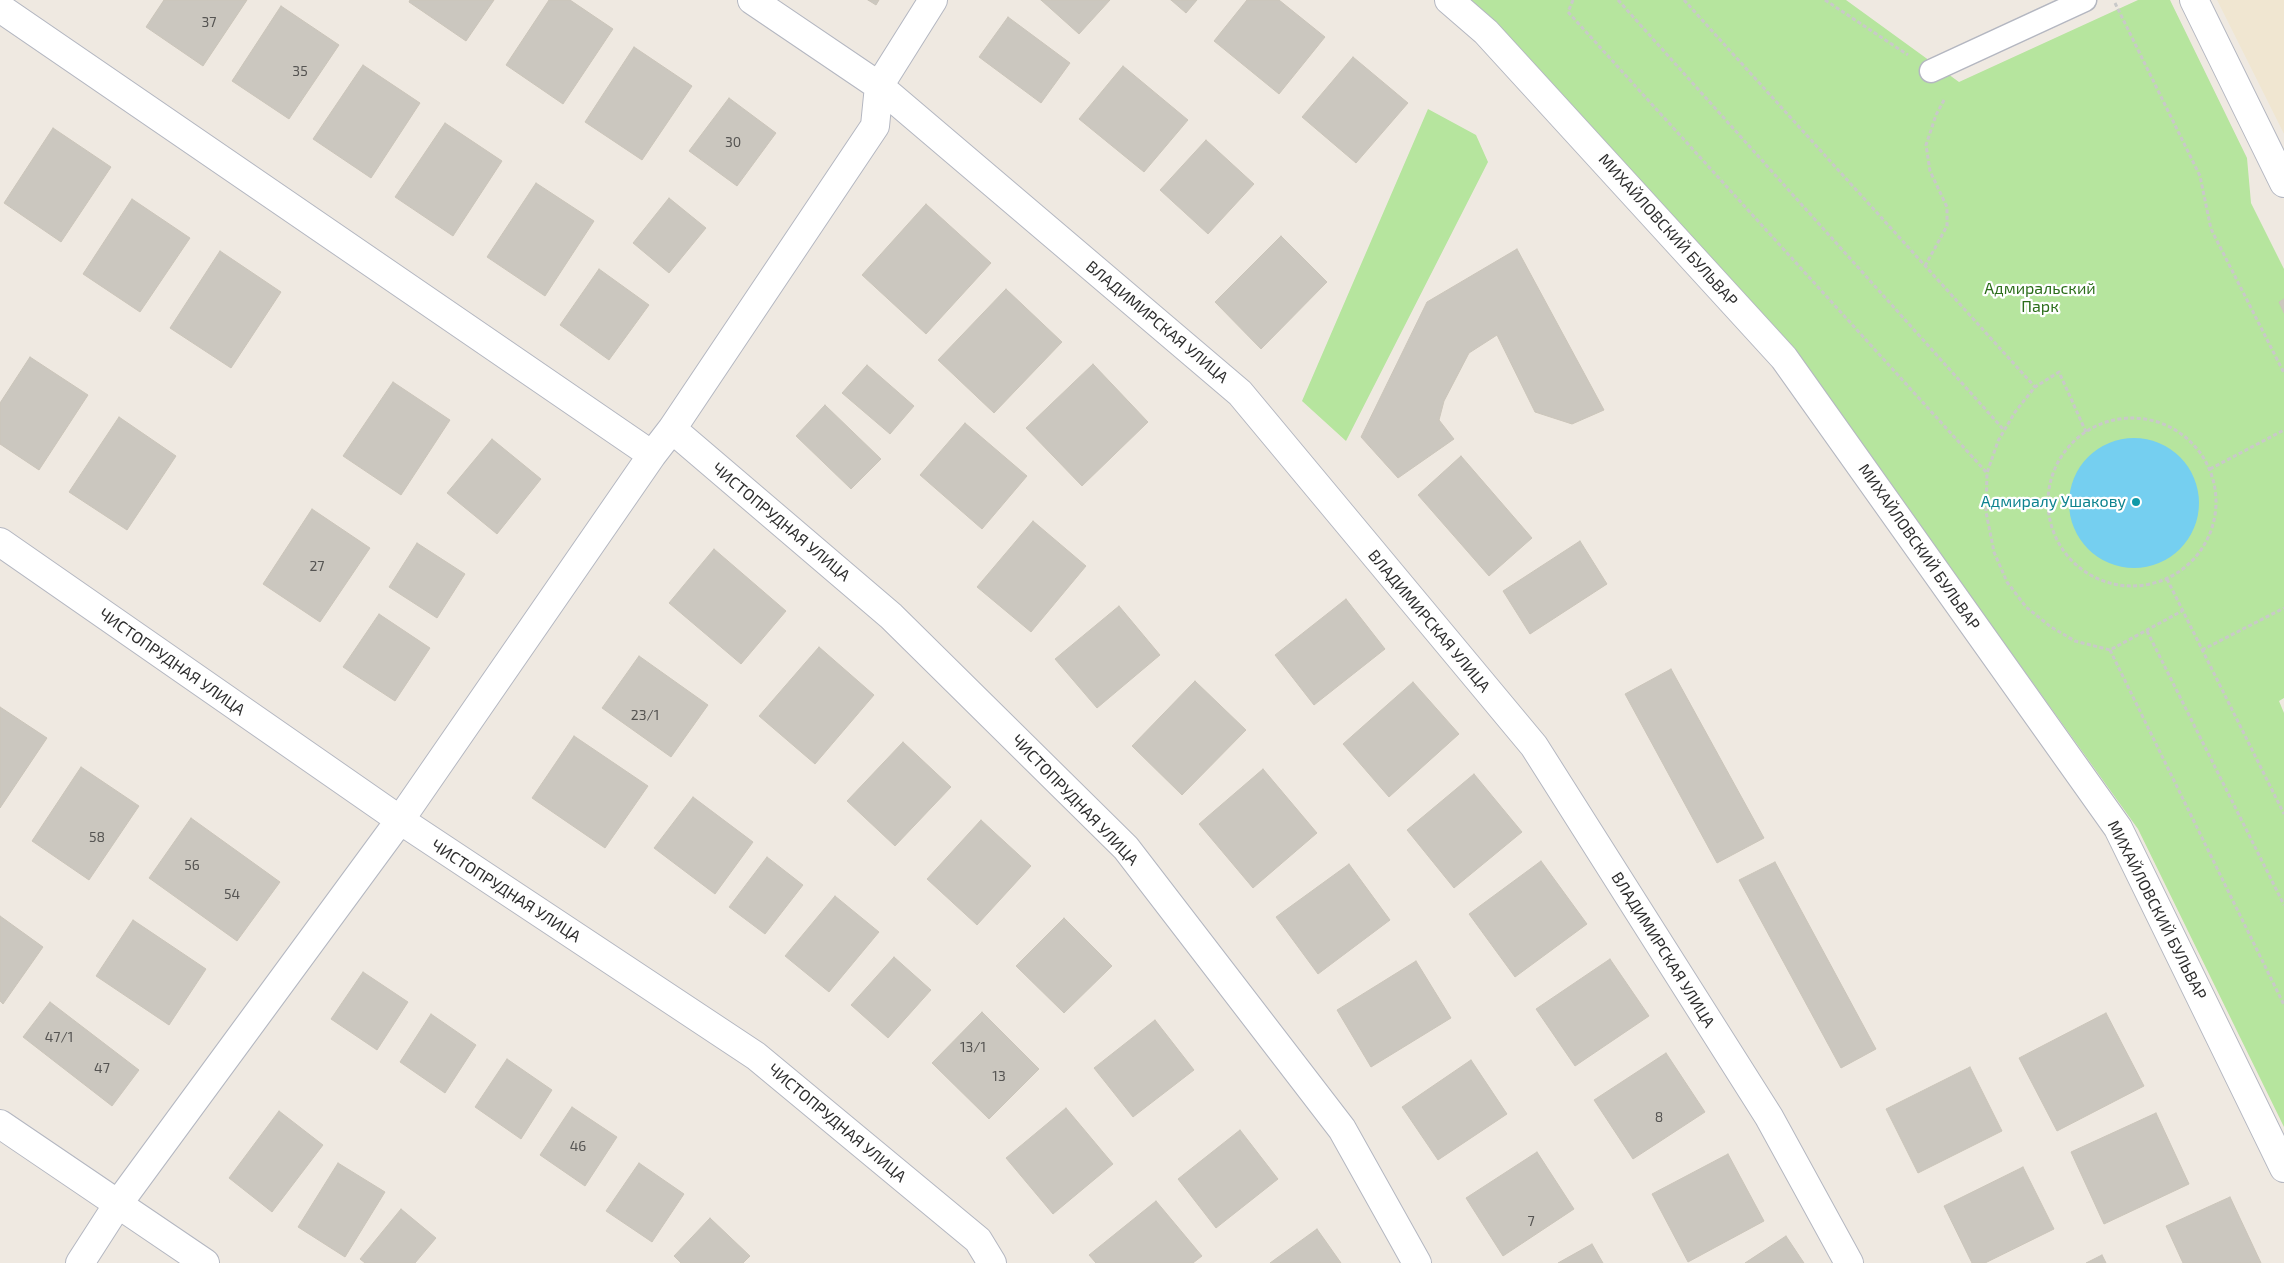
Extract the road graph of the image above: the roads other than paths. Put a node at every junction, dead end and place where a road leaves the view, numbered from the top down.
1 (752, 0) edge
2 (933, 0) edge
3 (1449, 0) edge
4 (2085, 0) edge
5 (2194, 0) edge
6 (0, 8) edge
7 (1931, 71) road end
8 (879, 86) junction
9 (2284, 183) edge
10 (672, 429) junction
11 (652, 454) junction
12 (0, 542) edge
13 (400, 820) junction
14 (0, 1124) edge
15 (2284, 1168) edge
16 (118, 1204) junction
17 (80, 1263) edge
18 (205, 1263) edge
19 (992, 1263) edge
20 (1416, 1263) edge
21 (1849, 1263) edge

1 - 8 street, ВЛАДИМИРСКАЯ УЛИЦА
2 - 8 street
3 - 15 street, МИХАЙЛОВСКИЙ БУЛЬВАР
4 - 7 lane
5 - 9 street
6 - 11 street
8 - 10 street
8 - 21 street, ВЛАДИМИРСКАЯ УЛИЦА
10 - 11 street
10 - 20 street, ЧИСТОПРУДНАЯ УЛИЦА
11 - 13 street
12 - 13 street, ЧИСТОПРУДНАЯ УЛИЦА
13 - 16 street
13 - 19 street, ЧИСТОПРУДНАЯ УЛИЦА
14 - 16 street
16 - 17 street
16 - 18 street

